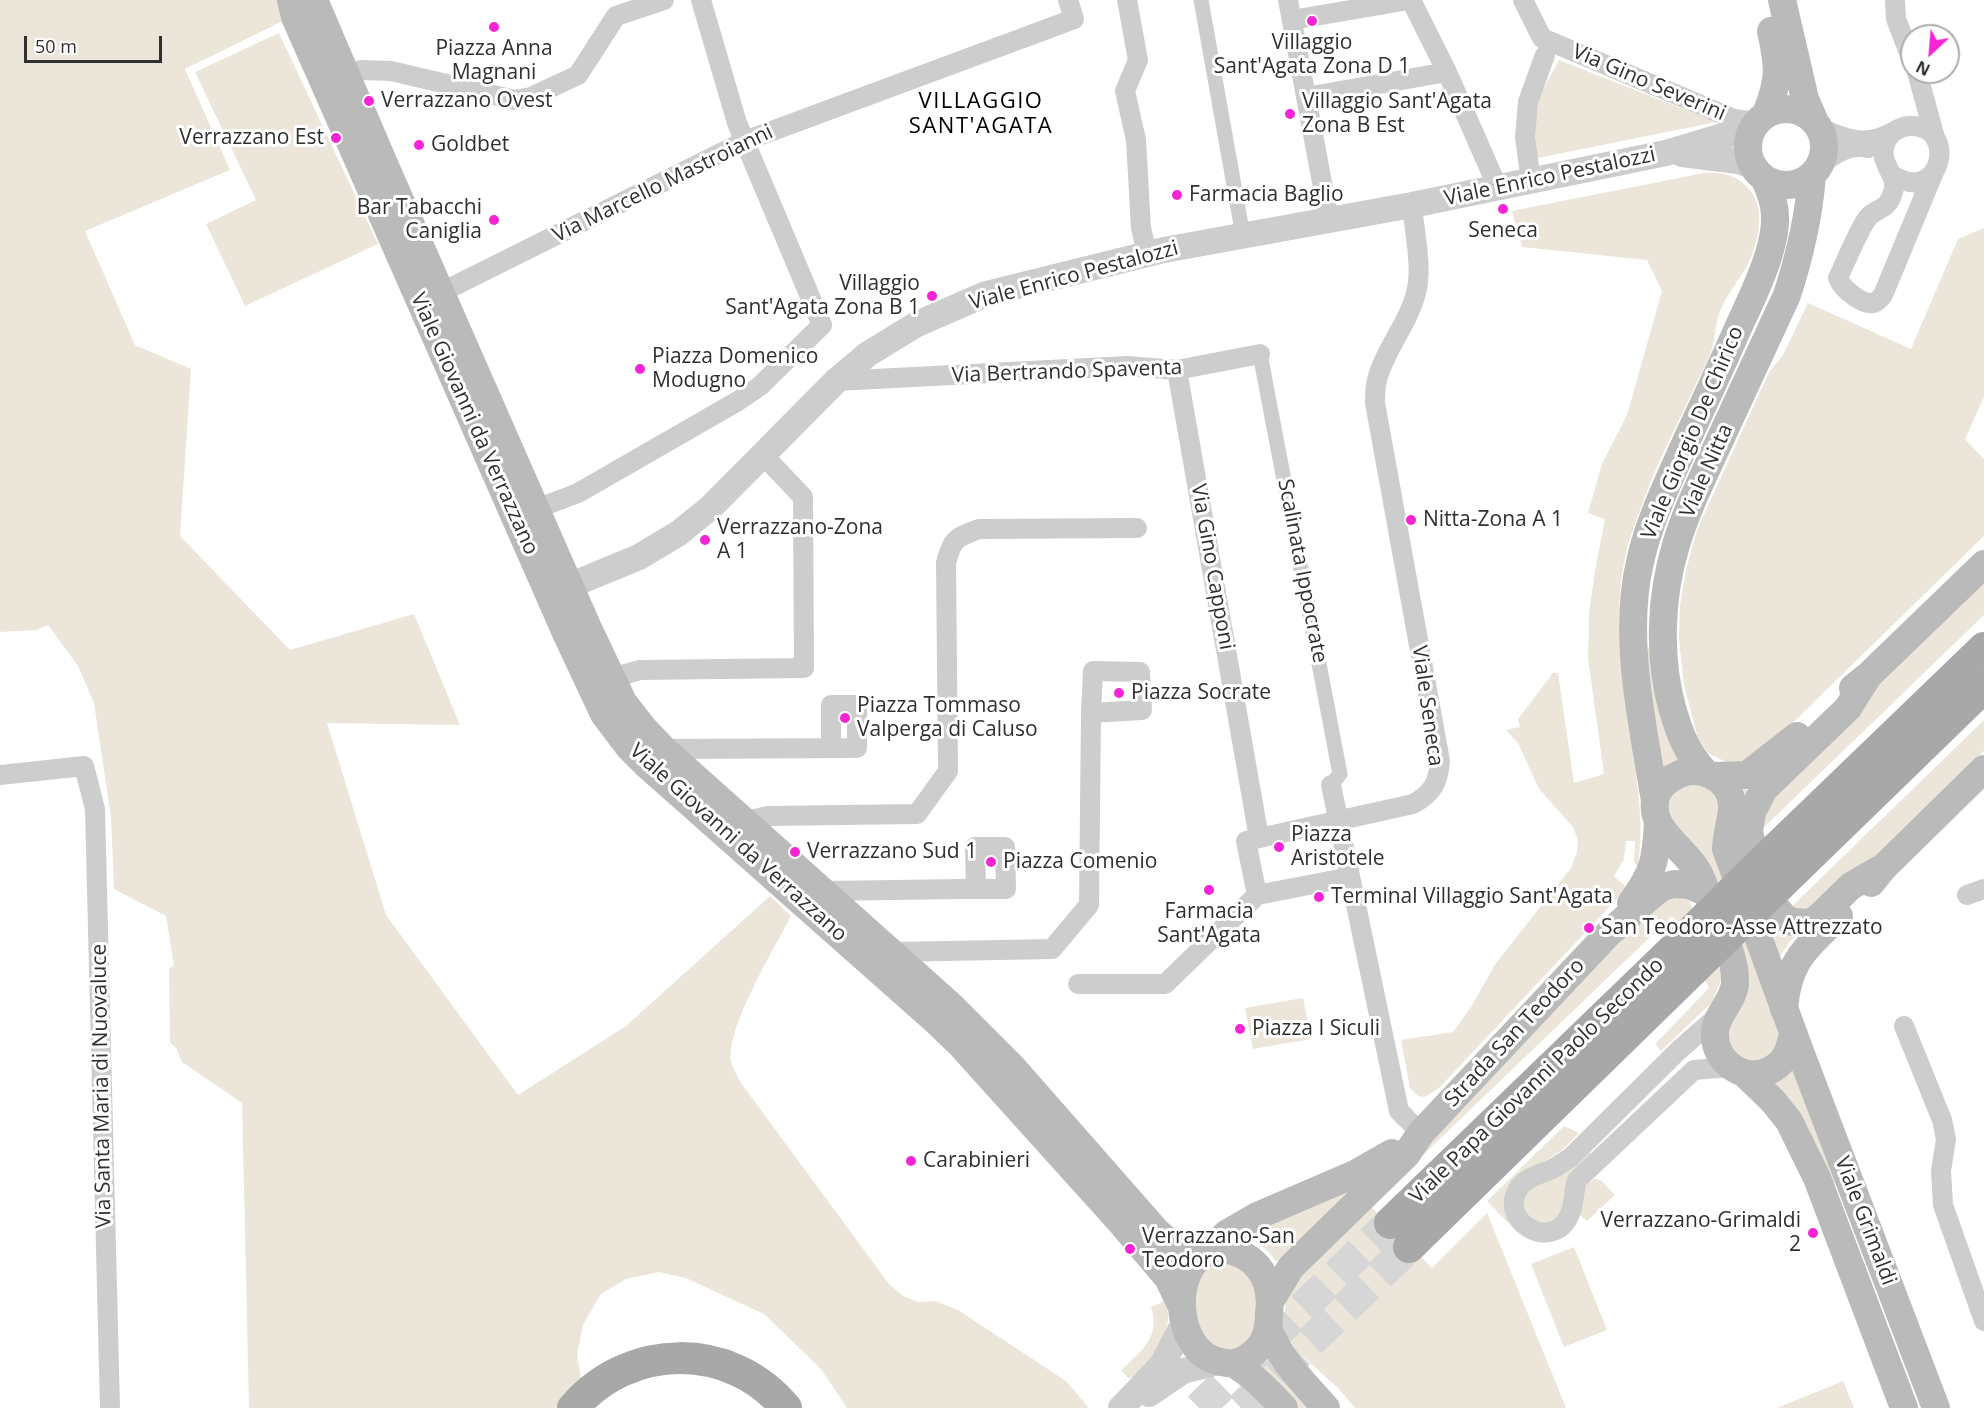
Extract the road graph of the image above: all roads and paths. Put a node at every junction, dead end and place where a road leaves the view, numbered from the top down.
1 (291, 0) edge
2 (314, 0) edge
3 (664, 0) edge
4 (701, 0) edge
5 (1068, 0) edge
6 (1127, 0) edge
7 (1201, 0) edge
8 (1288, 0) edge
9 (1410, 0) edge
10 (1523, 0) edge
11 (1764, 0) edge
12 (1782, 0) edge
13 (1894, 0) edge
14 (613, 8) edge
15 (1292, 20) junction
16 (1900, 29) edge
17 (1544, 47) junction
18 (1447, 72) junction
19 (346, 76) junction
20 (1919, 84) edge
21 (1921, 84) edge
22 (1306, 97) junction
23 (1758, 121) junction
24 (1817, 124) junction
25 (1898, 129) junction
26 (1935, 138) junction
27 (745, 141) junction
28 (1666, 153) junction
29 (1888, 166) junction
30 (1815, 170) junction
31 (1758, 172) junction
32 (1934, 172) junction
33 (1532, 182) junction
34 (1498, 188) junction
35 (1412, 205) junction
36 (1329, 220) junction
37 (1243, 236) junction
38 (1147, 254) junction
39 (431, 298) junction
40 (1260, 354) joint
41 (1177, 370) junction
42 (836, 381) junction
43 (763, 454) junction
44 (536, 510) junction
45 (1137, 528) dead end
46 (1984, 564) edge
47 (559, 590) junction
48 (1984, 648) edge
49 (1868, 676) junction
50 (1984, 687) edge
51 (613, 698) junction
52 (1091, 713) dead end
53 (825, 748) dead end
54 (663, 749) junction
55 (1984, 770) edge
56 (1709, 774) junction
57 (0, 775) edge
58 (1330, 785) joint
59 (1657, 811) junction
60 (1338, 820) junction
61 (744, 821) junction
62 (1258, 838) junction
63 (1884, 867) junction
64 (1773, 872) junction
65 (1350, 877) junction
66 (969, 889) dead end
67 (824, 891) junction
68 (1706, 892) junction
69 (1257, 895) junction
70 (1609, 933) junction
71 (892, 952) junction
72 (1078, 984) dead end
73 (1720, 1014) junction
74 (1789, 1022) junction
75 (1904, 1026) dead end
76 (1738, 1070) junction
77 (1421, 1133) junction
78 (1400, 1235) tunnel mouth
79 (1204, 1254) junction
80 (1269, 1313) junction
81 (1183, 1314) junction
82 (1984, 1321) edge
83 (1227, 1363) junction
84 (110, 1408) edge
85 (573, 1408) edge
86 (786, 1408) edge
87 (1121, 1408) edge
88 (1129, 1408) edge
89 (1284, 1408) edge
90 (1326, 1408) edge
91 (1904, 1408) edge
92 (1936, 1408) edge

1 - 39 main road, Viale Giovanni da Verrazzano
2 - 19 main road, Viale Giovanni da Verrazzano
3 - 14 street
4 - 27 street
5 - 27 street, Via Marcello Mastroianni
6 - 38 street
7 - 37 street
8 - 15 street
9 - 15 street
9 - 18 street
10 - 17 street
11 - 23 main road
12 - 24 main road
13 - 16 street
14 - 19 street
15 - 22 street
17 - 23 street, Via Gino Severini
17 - 33 street
18 - 22 street
18 - 34 street
19 - 39 main road, Viale Giovanni da Verrazzano
20 - 25 street
21 - 26 street
22 - 36 street
23 - 24 main road
23 - 28 street
23 - 31 main road
24 - 25 street
24 - 30 main road
25 - 26 street
25 - 29 street
26 - 32 street
27 - 39 street, Via Marcello Mastroianni
27 - 44 street
28 - 31 street
28 - 33 street, Viale Enrico Pestalozzi
29 - 30 street
29 - 32 street
29 - 32 street
30 - 31 main road
30 - 56 main road, Viale Nitta
31 - 59 main road, Viale Giorgio De Chirico
33 - 34 street, Viale Enrico Pestalozzi
34 - 35 street, Viale Enrico Pestalozzi
35 - 36 street, Viale Enrico Pestalozzi
35 - 60 street, Viale Seneca
36 - 37 street, Viale Enrico Pestalozzi
37 - 38 street, Viale Enrico Pestalozzi
38 - 42 street, Viale Enrico Pestalozzi
39 - 44 main road, Viale Giovanni da Verrazzano
39 - 47 main road, Viale Giovanni da Verrazzano
40 - 41 street, Via Bertrando Spaventa
40 - 58 street, Scalinata Ippocrate
41 - 42 street, Via Bertrando Spaventa
41 - 62 street, Via Gino Capponi
42 - 43 street, Viale Enrico Pestalozzi
43 - 47 street, Viale Enrico Pestalozzi
43 - 51 street
44 - 47 main road, Viale Giovanni da Verrazzano
45 - 61 street
46 - 49 main road
47 - 51 main road, Viale Giovanni da Verrazzano
48 - 64 main road
49 - 56 main road
49 - 63 main road
50 - 64 main road
51 - 54 main road, Viale Giovanni da Verrazzano
51 - 81 main road, Viale Giovanni da Verrazzano
52 - 71 street
53 - 54 street
54 - 61 main road, Viale Giovanni da Verrazzano
55 - 63 main road, Viale Grimaldi
56 - 59 main road
56 - 74 main road, Viale Nitta
57 - 84 street, Via Santa Maria di Nuovaluce
58 - 60 street
59 - 68 main road
59 - 70 main road, Viale Giorgio De Chirico
60 - 62 street, Viale Seneca
60 - 65 street
61 - 67 main road, Viale Giovanni da Verrazzano
62 - 69 street
63 - 74 main road, Viale Grimaldi
64 - 78 main road, Viale Papa Giovanni Paolo Secondo, bridge
65 - 69 street
65 - 77 street
66 - 67 street
67 - 71 main road, Viale Giovanni da Verrazzano
68 - 70 main road
68 - 73 main road
69 - 72 street
70 - 77 main road, Strada San Teodoro
71 - 79 main road, Viale Giovanni da Verrazzano
73 - 76 main road
73 - 76 street
74 - 76 main road
74 - 92 main road, Viale Grimaldi
75 - 82 street
76 - 91 main road
77 - 79 main road, Strada San Teodoro
77 - 80 main road, Strada San Teodoro
79 - 80 main road
79 - 81 main road
80 - 83 main road
80 - 90 main road
81 - 83 main road
81 - 87 street
83 - 88 street
83 - 89 main road
85 - 86 main road

